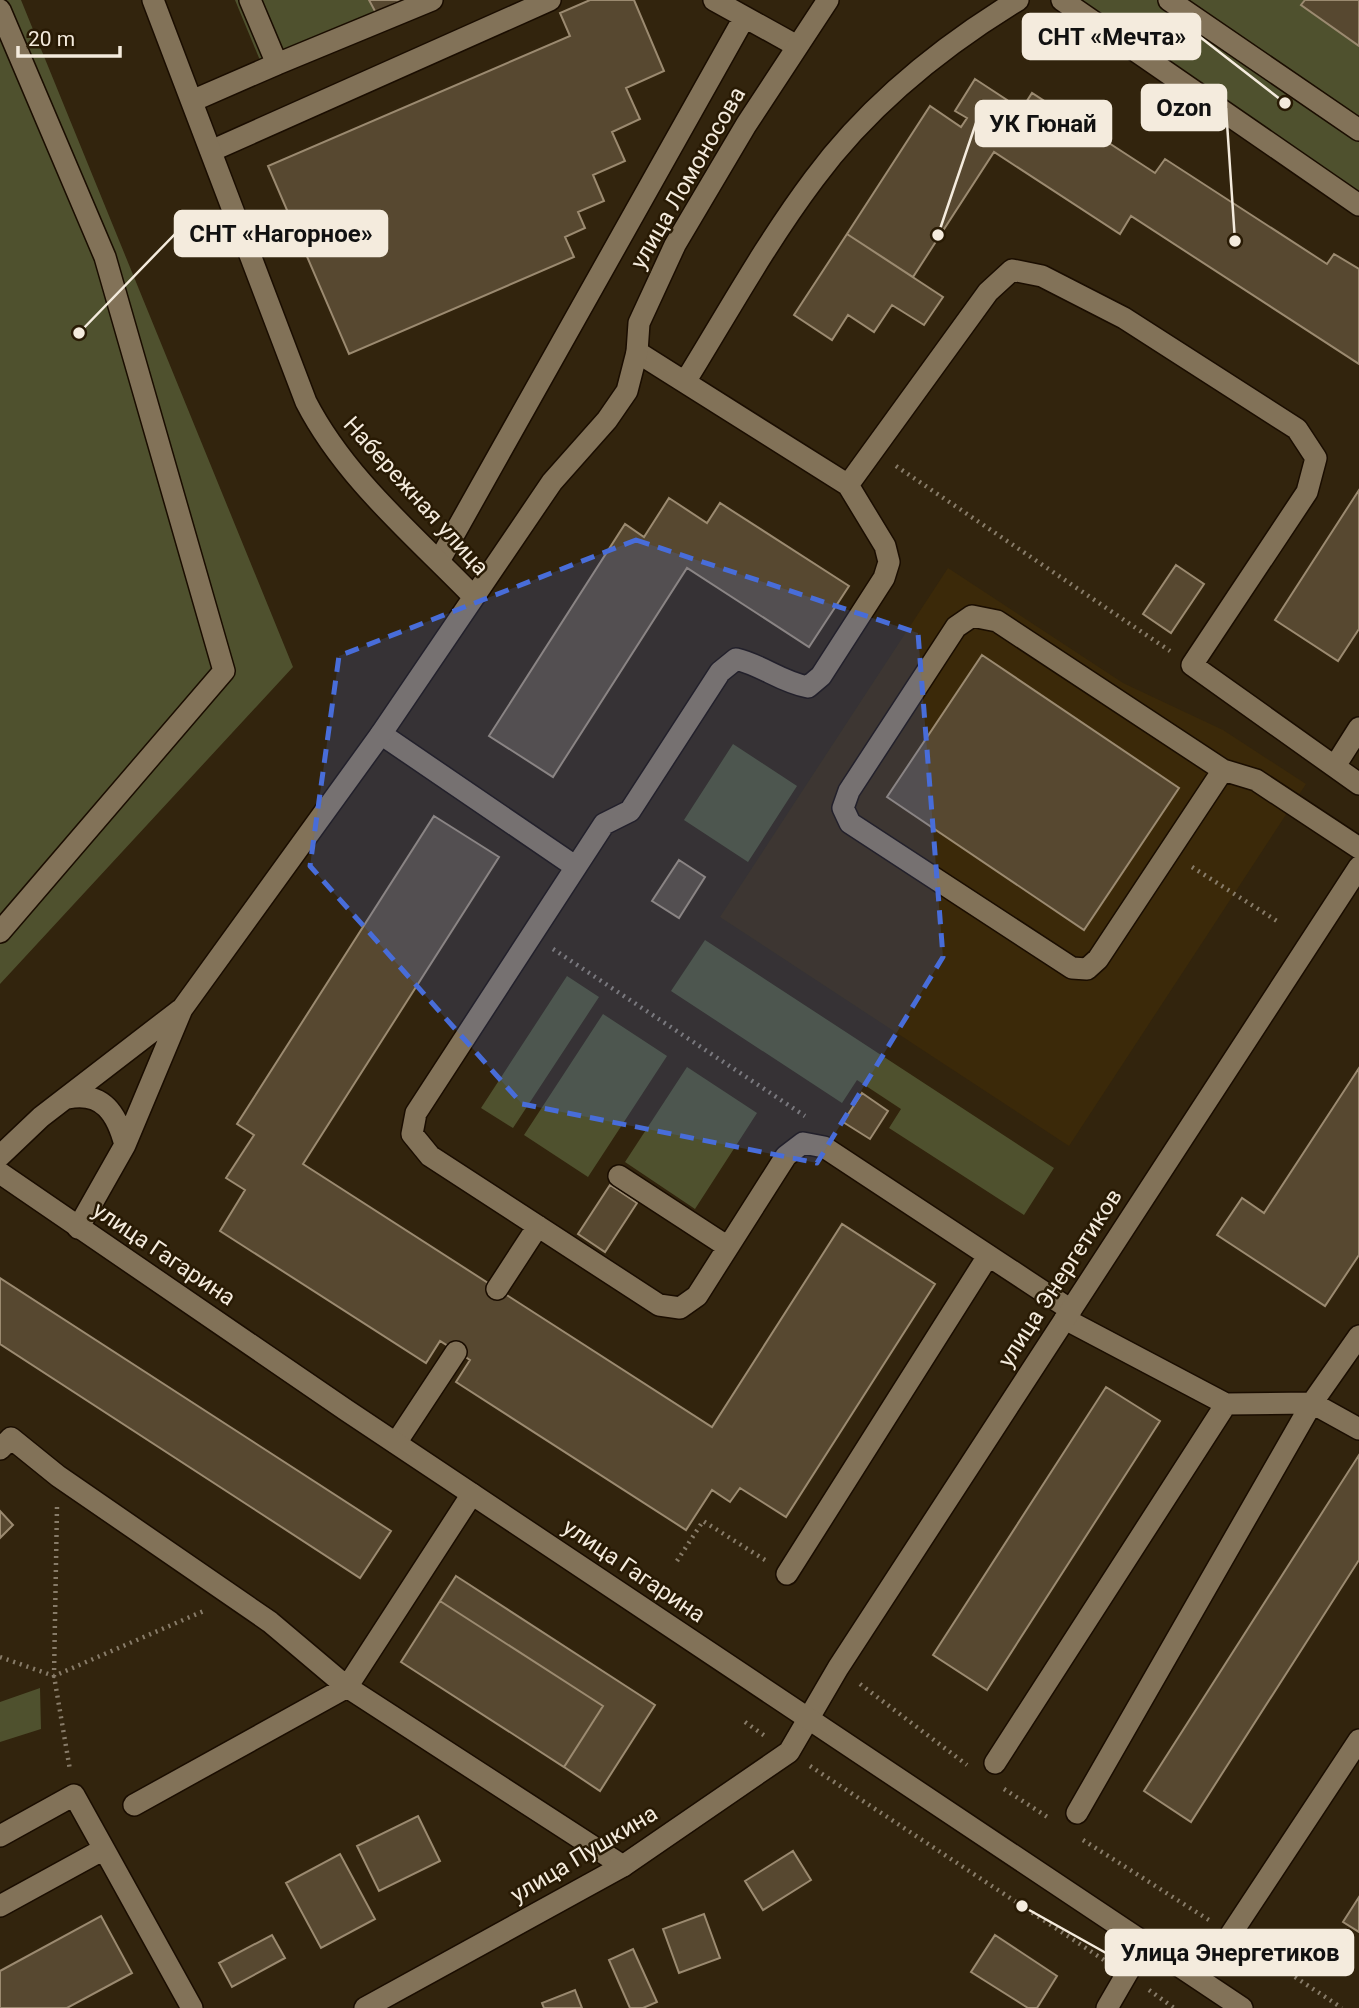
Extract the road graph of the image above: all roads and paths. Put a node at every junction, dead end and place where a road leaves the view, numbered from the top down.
1 (153, 0) edge
2 (250, 0) edge
3 (432, 0) edge
4 (550, 0) edge
5 (714, 0) edge
6 (828, 0) edge
7 (1018, 0) edge
8 (1062, 0) edge
9 (1169, 0) edge
10 (0, 10) edge
11 (744, 18) junction
12 (797, 46) junction
13 (278, 64) junction
14 (192, 101) junction
15 (1359, 130) edge
16 (211, 151) junction
17 (1359, 205) edge
18 (637, 352) junction
19 (685, 382) junction
20 (874, 451) junction
21 (848, 485) junction
22 (439, 561) junction
23 (474, 596) junction
24 (1192, 665) junction
25 (1359, 728) edge
26 (381, 734) junction
27 (1335, 766) junction
28 (1223, 770) junction
29 (1359, 784) edge
30 (1359, 848) edge
31 (1169, 852) junction
32 (576, 867) junction
33 (1359, 867) edge
34 (1277, 921) dead end
35 (0, 932) edge
36 (532, 935) junction
37 (181, 1009) junction
38 (68, 1098) junction
39 (803, 1143) junction
40 (125, 1145) junction
41 (0, 1156) edge
42 (0, 1173) edge
43 (619, 1176) dead end
44 (538, 1226) junction
45 (78, 1228) junction
46 (728, 1247) junction
47 (988, 1255) junction
48 (497, 1289) dead end
49 (1068, 1315) junction
50 (1359, 1336) edge
51 (456, 1352) dead end
52 (1312, 1403) junction
53 (1226, 1404) junction
54 (1359, 1429) edge
55 (4, 1438) edge
56 (396, 1443) junction
57 (58, 1476) junction
58 (472, 1494) junction
59 (677, 1561) dead end
60 (787, 1574) joint
61 (232, 1598) junction
62 (0, 1657) edge
63 (54, 1675) junction
64 (856, 1681) dead end
65 (347, 1687) junction
66 (810, 1720) junction
67 (744, 1723) dead end
68 (1359, 1740) edge
69 (789, 1752) junction
70 (985, 1766) joint
71 (998, 1785) dead end
72 (74, 1795) junction
73 (134, 1805) dead end
74 (1077, 1813) dead end
75 (1055, 1822) dead end
76 (0, 1836) edge
77 (1078, 1837) dead end
78 (104, 1849) junction
79 (623, 1866) junction
80 (0, 1906) edge
81 (1231, 1934) junction
82 (1144, 1944) junction
83 (1125, 1974) junction
84 (185, 2005) edge
85 (365, 2008) edge
86 (1107, 2008) edge
87 (1174, 2008) edge
88 (1242, 2008) edge
89 (1342, 2008) edge

1 - 14 street, Набережная улица
2 - 13 street
3 - 13 street
4 - 16 street
5 - 11 street
6 - 12 street, улица Ломоносова
7 - 19 street
8 - 17 street
9 - 15 street
10 - 35 street
11 - 12 street
11 - 22 street
12 - 18 street, улица Ломоносова
13 - 14 street
14 - 16 street, Набережная улица
16 - 22 street, Набережная улица
18 - 19 street
18 - 23 street, улица Ломоносова
19 - 21 street
20 - 21 street
20 - 24 path
20 - 24 street
21 - 32 street
22 - 23 street, Набережная улица
23 - 26 street, Набережная улица
24 - 27 street
25 - 27 street
26 - 32 street
26 - 37 street, Набережная улица
27 - 29 street
28 - 30 street
28 - 31 street
28 - 31 street
31 - 34 path
32 - 36 street
33 - 49 street, улица Энергетиков
36 - 39 path
36 - 44 street
37 - 38 street, Набережная улица
37 - 40 street, Набережная улица
38 - 40 street
38 - 41 street, Набережная улица
39 - 46 street
39 - 47 street
40 - 45 street, Набережная улица
42 - 45 street, улица Гагарина
43 - 46 street
44 - 46 street
44 - 48 street
45 - 56 street, улица Гагарина
47 - 49 street
47 - 60 street
49 - 53 street
49 - 66 street, улица Энергетиков
50 - 52 street
51 - 56 street
52 - 53 street
52 - 54 street
52 - 74 street
53 - 70 street
55 - 57 street
56 - 58 street, улица Гагарина
57 - 61 street
57 - 63 path
58 - 65 street
58 - 66 street, улица Гагарина
59 - 60 path
61 - 63 path
61 - 65 street
62 - 63 path
63 - 72 path
64 - 70 path
65 - 73 street
65 - 79 street
66 - 69 street, улица Пушкина
66 - 82 street, улица Гагарина
67 - 69 path
68 - 81 street
69 - 79 street, улица Пушкина
69 - 83 path
71 - 75 path
72 - 76 street
72 - 78 street
77 - 81 path
78 - 80 street
78 - 84 street
79 - 85 street, улица Пушкина
81 - 89 path
82 - 83 street
82 - 88 street, улица Гагарина
83 - 86 street
83 - 87 path

